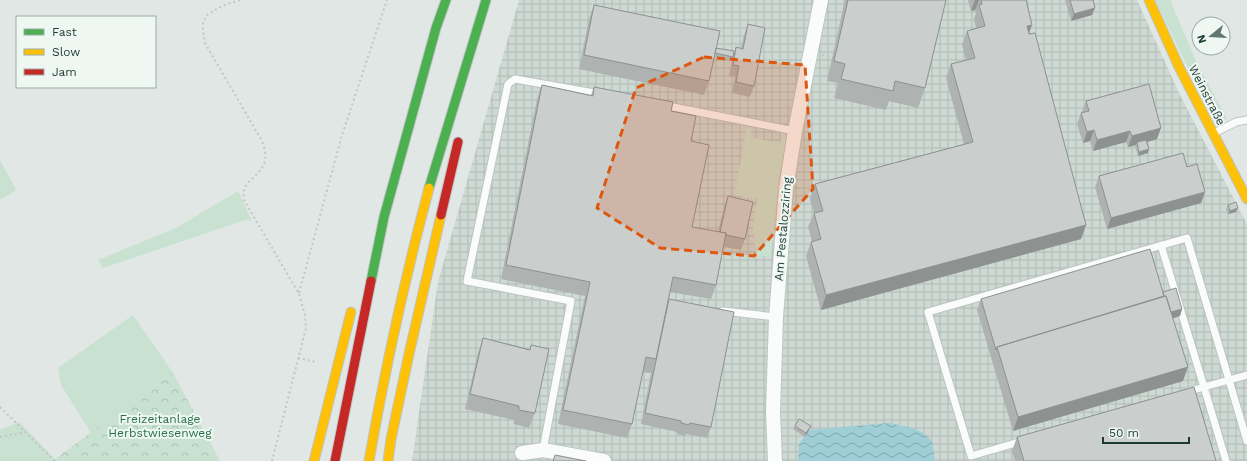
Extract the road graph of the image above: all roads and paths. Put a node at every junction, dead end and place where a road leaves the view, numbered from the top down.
1 (240, 0) edge
2 (387, 0) edge
3 (446, 0) edge
4 (486, 0) edge
5 (821, 0) edge
6 (1148, 0) edge
7 (821, 55) dead end
8 (832, 57) dead end
9 (608, 96) edge
10 (655, 104) edge
11 (1247, 120) edge
12 (795, 131) junction
13 (460, 132) dead end
14 (1213, 134) junction
15 (1247, 200) edge
16 (384, 217) junction
17 (1161, 245) junction
18 (369, 248) dead end
19 (299, 294) junction
20 (354, 299) dead end
21 (713, 310) edge
22 (776, 317) junction
23 (409, 354) junction
24 (298, 358) junction
25 (316, 362) dead end
26 (1247, 375) edge
27 (1229, 380) junction
28 (1204, 387) junction
29 (1182, 394) edge
30 (0, 406) edge
31 (26, 432) junction
32 (0, 438) edge
33 (1031, 438) edge
34 (1247, 441) edge
35 (543, 450) junction
36 (521, 457) edge
37 (972, 458) edge
38 (55, 461) edge
39 (272, 461) edge
40 (314, 461) edge
41 (335, 461) edge
42 (369, 461) edge
43 (388, 461) edge
44 (397, 461) edge
45 (604, 461) edge
46 (775, 461) edge
47 (1226, 461) edge

1 - 19 path
2 - 19 path
3 - 16 main road
4 - 42 main road
5 - 12 street, Am Pestalozziring
6 - 14 main road, Weinstraße
7 - 8 path
9 - 35 lane
10 - 12 lane
11 - 14 lane
12 - 22 street, Am Pestalozziring
13 - 23 main road
14 - 15 main road, Weinstraße
16 - 18 main road
16 - 41 main road
17 - 27 lane
17 - 28 lane
17 - 37 lane
19 - 24 path
20 - 40 main road
21 - 22 lane
22 - 46 street, Am Pestalozziring
23 - 43 main road
23 - 44 main road
24 - 25 path
24 - 39 path
26 - 27 lane
27 - 28 lane
27 - 34 lane
28 - 29 lane
28 - 47 lane
30 - 31 path
31 - 32 path
31 - 38 path
33 - 37 lane
35 - 36 street
35 - 45 street

